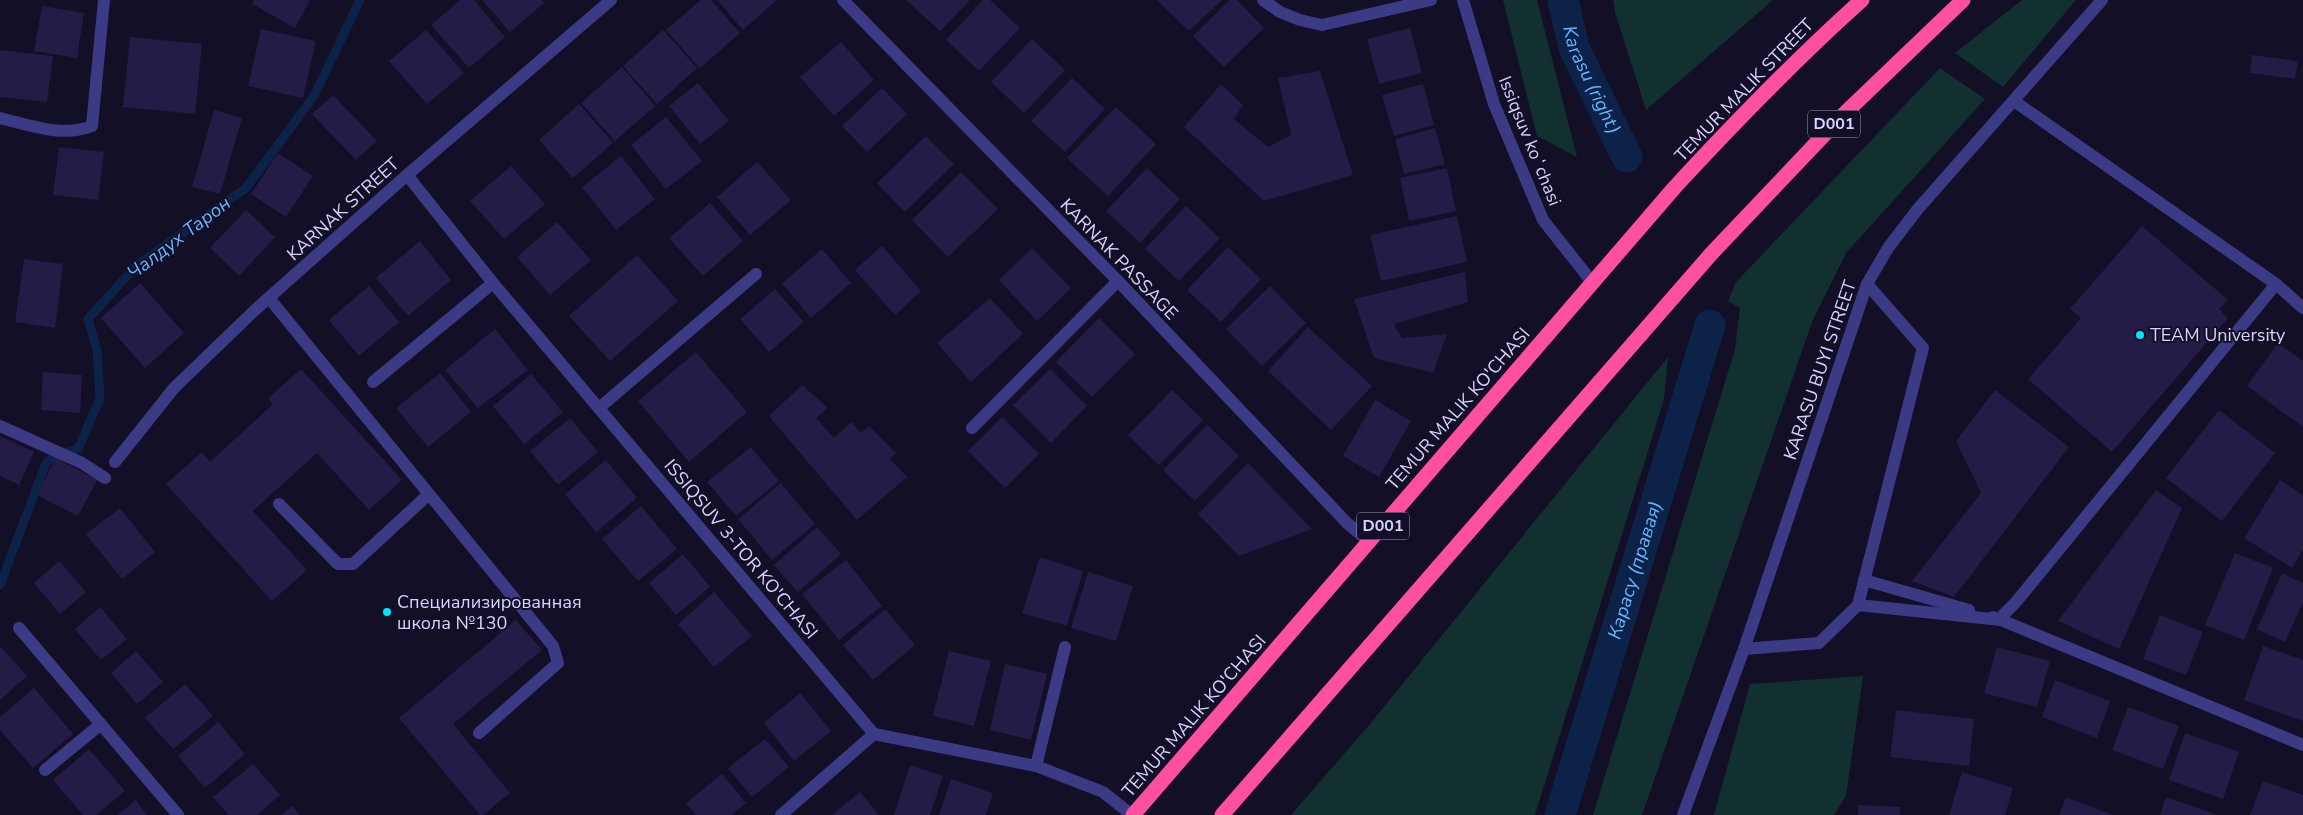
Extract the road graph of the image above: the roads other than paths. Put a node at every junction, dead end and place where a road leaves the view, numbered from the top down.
1 (104, 0) edge
2 (611, 0) edge
3 (843, 0) edge
4 (1263, 0) edge
5 (1431, 0) edge
6 (1463, 0) edge
7 (1862, 0) edge
8 (1963, 0) edge
9 (2102, 0) edge
10 (2014, 100) junction
11 (0, 118) edge
12 (407, 175) junction
13 (1676, 187) joint
14 (756, 274) dead end
15 (1118, 281) junction
16 (1592, 282) junction
17 (492, 283) junction
18 (1867, 284) junction
19 (2276, 284) junction
20 (269, 298) junction
21 (2300, 299) edge
22 (373, 382) dead end
23 (598, 408) junction
24 (0, 426) edge
25 (972, 428) dead end
26 (115, 462) dead end
27 (105, 478) dead end
28 (429, 494) junction
29 (279, 504) dead end
30 (1370, 542) junction
31 (1864, 580) junction
32 (1858, 604) junction
33 (2001, 620) junction
34 (19, 628) dead end
35 (1066, 647) dead end
36 (1744, 649) junction
37 (101, 724) junction
38 (478, 734) dead end
39 (874, 734) junction
40 (2303, 745) edge
41 (1036, 766) junction
42 (45, 770) dead end
43 (178, 815) edge
44 (782, 815) edge
45 (1133, 815) edge
46 (1222, 815) edge
47 (1683, 815) edge

1 - 11 street
2 - 12 street, KARNAK STREET
3 - 15 street, KARNAK PASSAGE
4 - 5 street
6 - 16 street, Issiqsuv koʻchasi
7 - 13 highway, TEMUR MALIK STREET / D001
8 - 46 highway, D001
9 - 10 street, KARASU BUYI STREET
10 - 18 street, KARASU BUYI STREET
10 - 19 street
12 - 17 street, ISSIQSUV 3-TOR KO'CHASI
12 - 20 street, KARNAK STREET
13 - 16 highway, TEMUR MALIK KO'CHASI / D001
14 - 23 street
15 - 25 street
15 - 30 street, KARNAK PASSAGE
16 - 30 highway, TEMUR MALIK KO'CHASI / D001
17 - 22 street
17 - 23 street, ISSIQSUV 3-TOR KO'CHASI
18 - 31 street
18 - 36 street, KARASU BUYI STREET
19 - 21 street
19 - 33 street
20 - 26 street, KARNAK STREET
20 - 28 street
23 - 39 street, ISSIQSUV 3-TOR KO'CHASI
24 - 27 street
28 - 29 street
28 - 38 street
30 - 45 highway, TEMUR MALIK KO'CHASI / D001
31 - 32 street
31 - 33 street
32 - 33 street
32 - 36 street
33 - 40 street
34 - 37 street
35 - 41 street
36 - 47 street, KARASU BUYI STREET
37 - 42 street
37 - 43 street
39 - 41 street
39 - 44 street
41 - 45 street

